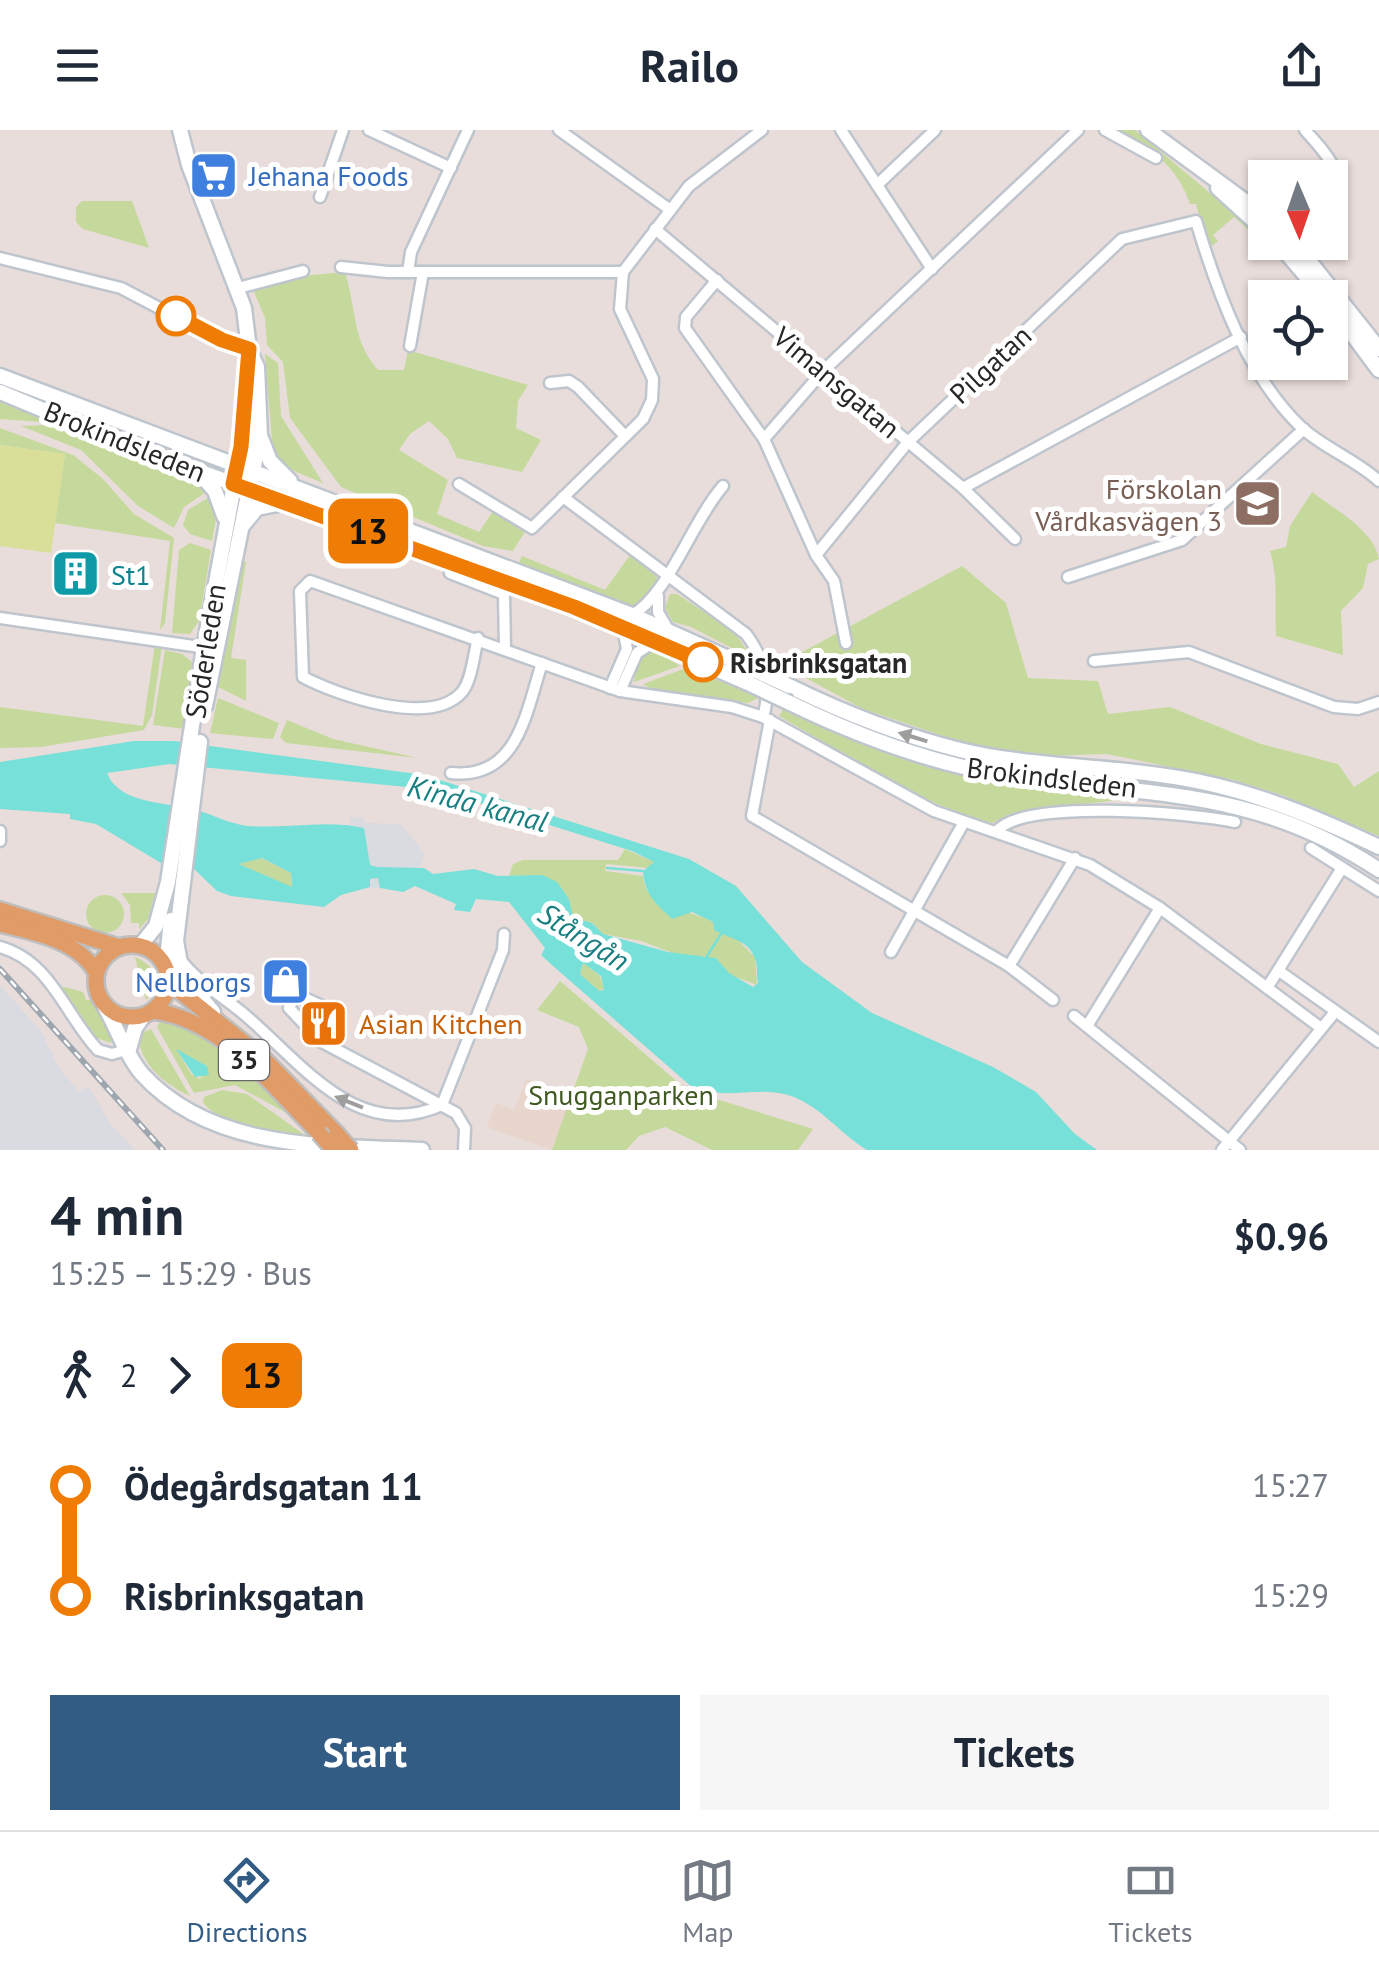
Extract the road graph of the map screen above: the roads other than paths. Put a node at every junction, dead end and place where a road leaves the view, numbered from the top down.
1 (180, 130) edge
2 (344, 130) edge
3 (369, 130) edge
4 (468, 130) edge
5 (762, 130) edge
6 (841, 130) edge
7 (935, 130) edge
8 (1078, 130) edge
9 (1105, 130) edge
10 (1148, 130) edge
11 (1305, 130) edge
12 (567, 132) edge
13 (1176, 152) junction
14 (1156, 158) dead end
15 (1328, 160) edge
16 (450, 168) junction
17 (877, 185) junction
18 (320, 197) dead end
19 (1248, 204) edge
20 (670, 210) junction
21 (1248, 215) edge
22 (655, 228) junction
23 (0, 258) edge
24 (1299, 260) edge
25 (342, 267) dead end
26 (932, 269) junction
27 (303, 271) dead end
28 (408, 272) junction
29 (423, 272) junction
30 (623, 272) junction
31 (718, 280) junction
32 (238, 288) junction
33 (1348, 322) edge
34 (1241, 337) junction
35 (410, 346) dead end
36 (1375, 348) edge
37 (249, 349) junction
38 (824, 370) junction
39 (1379, 370) edge
40 (0, 376) edge
41 (550, 383) dead end
42 (0, 392) edge
43 (1304, 429) junction
44 (260, 436) junction
45 (626, 436) junction
46 (764, 439) junction
47 (908, 442) junction
48 (237, 466) junction
49 (196, 471) junction
50 (253, 472) junction
51 (1379, 481) edge
52 (233, 484) junction
53 (459, 484) dead end
54 (724, 486) dead end
55 (298, 488) junction
56 (963, 488) junction
57 (249, 489) junction
58 (564, 496) junction
59 (286, 503) junction
60 (232, 525) junction
61 (1015, 538) dead end
62 (816, 555) junction
63 (450, 573) dead end
64 (666, 577) junction
65 (1068, 577) dead end
66 (658, 595) junction
67 (0, 618) edge
68 (628, 621) junction
69 (663, 636) junction
70 (478, 638) junction
71 (846, 643) dead end
72 (505, 648) junction
73 (209, 649) junction
74 (1094, 661) dead end
75 (542, 663) junction
76 (749, 675) junction
77 (615, 690) junction
78 (1379, 702) edge
79 (766, 718) junction
80 (451, 773) dead end
81 (964, 822) junction
82 (1234, 822) dead end
83 (0, 830) edge
84 (997, 831) junction
85 (0, 841) edge
86 (1379, 847) edge
87 (1311, 848) dead end
88 (1075, 858) junction
89 (1342, 868) junction
90 (1379, 870) edge
91 (175, 883) junction
92 (1379, 890) edge
93 (1160, 908) junction
94 (0, 910) edge
95 (914, 910) junction
96 (0, 924) edge
97 (504, 934) dead end
98 (140, 946) junction
99 (0, 947) edge
100 (120, 947) junction
101 (891, 952) dead end
102 (177, 954) junction
103 (1009, 966) junction
104 (1279, 970) junction
105 (96, 972) junction
106 (167, 976) junction
107 (1267, 988) junction
108 (1053, 1000) dead end
109 (105, 1006) junction
110 (1335, 1012) junction
111 (148, 1013) junction
112 (1074, 1016) dead end
113 (1087, 1026) junction
114 (227, 1027) junction
115 (1321, 1028) junction
116 (312, 1030) dead end
117 (1379, 1042) edge
118 (129, 1050) junction
119 (442, 1105) junction
120 (336, 1142) edge
121 (1225, 1146) edge
122 (351, 1150) edge
123 (422, 1150) edge
124 (464, 1150) edge
125 (1240, 1150) edge

1 - 32 main road, Söderleden
2 - 18 street
3 - 16 street
4 - 16 street
5 - 20 street
6 - 17 street
7 - 17 street
8 - 26 street
9 - 14 street
10 - 13 main road
11 - 15 street
12 - 20 street
13 - 19 main road
13 - 21 main road
16 - 28 street
17 - 26 street
20 - 22 street
22 - 30 street
22 - 31 street, Vimansgatan
23 - 37 street
24 - 36 main road
25 - 28 street
26 - 38 street
27 - 32 street
28 - 29 street
29 - 30 street
29 - 35 street
30 - 45 street
31 - 38 street, Vimansgatan
31 - 46 street
32 - 37 main road, Söderleden
33 - 36 main road
34 - 43 street
34 - 47 street, Pilgatan
34 - 56 street
36 - 39 main road
37 - 44 main road, Söderleden
37 - 48 main road, Söderleden
38 - 46 street
38 - 47 street, Vimansgatan
40 - 48 main road, Brokindsleden
41 - 45 street
42 - 49 main road, Brokindsleden
43 - 51 street
43 - 65 street
44 - 50 main road, Söderleden
44 - 55 main road
45 - 58 street
46 - 62 street
47 - 56 street, Vimansgatan
47 - 62 street, Pilgatan
48 - 50 main road, Brokindsleden
48 - 52 main road, Söderleden
49 - 52 main road, Brokindsleden
49 - 60 main road
50 - 55 main road, Brokindsleden
50 - 57 main road, Söderleden
52 - 57 main road, Brokindsleden
52 - 60 main road, Söderleden
53 - 58 street
54 - 64 street
55 - 68 main road, Brokindsleden
56 - 61 street, Vimansgatan
57 - 59 main road, Brokindsleden
57 - 60 main road, Söderleden
58 - 64 street
59 - 60 main road
59 - 68 main road, Brokindsleden
60 - 73 main road, Söderleden
62 - 71 street
63 - 72 street
64 - 66 street
64 - 79 street
66 - 68 street
66 - 69 street
67 - 73 street
68 - 69 main road, Brokindsleden
68 - 77 street
69 - 76 main road, Brokindsleden
69 - 77 street
70 - 70 street
70 - 72 street
72 - 75 street
73 - 91 main road, Söderleden
74 - 78 street
75 - 77 street
75 - 80 street
86 -> 76 main road, Brokindsleden, bridge
76 - 90 main road, Brokindsleden, bridge
77 - 79 street
79 - 81 street
79 - 95 street
81 - 84 street
81 - 95 street
82 - 84 street
83 - 85 street
84 - 88 street
87 - 89 street
88 - 93 street
88 - 103 street
89 - 92 street
89 - 104 street
91 - 98 main road, Söderleden
91 - 102 main road, Söderleden
91 - 106 main road, Söderleden
93 - 107 street
93 - 113 street
94 - 100 main road
95 - 101 street
95 - 103 street
96 - 105 main road
97 - 119 street
98 - 100 main road
98 - 106 main road, 35
99 - 118 street
100 - 105 main road
102 - 114 main road
119 -> 102 street
103 - 108 street
104 - 107 street
104 - 110 street
105 - 109 main road
106 - 111 main road
106 - 114 main road, 35
107 - 115 street
109 - 111 main road, 35
109 - 118 main road
110 - 115 street
110 - 117 street
111 - 118 main road
111 - 120 main road, 35, bridge
112 - 113 street
113 - 121 street
114 - 120 main road, 35
115 - 121 street
116 - 119 street
118 - 123 main road
119 - 124 street
120 - 122 main road, 35, bridge
121 - 125 street

